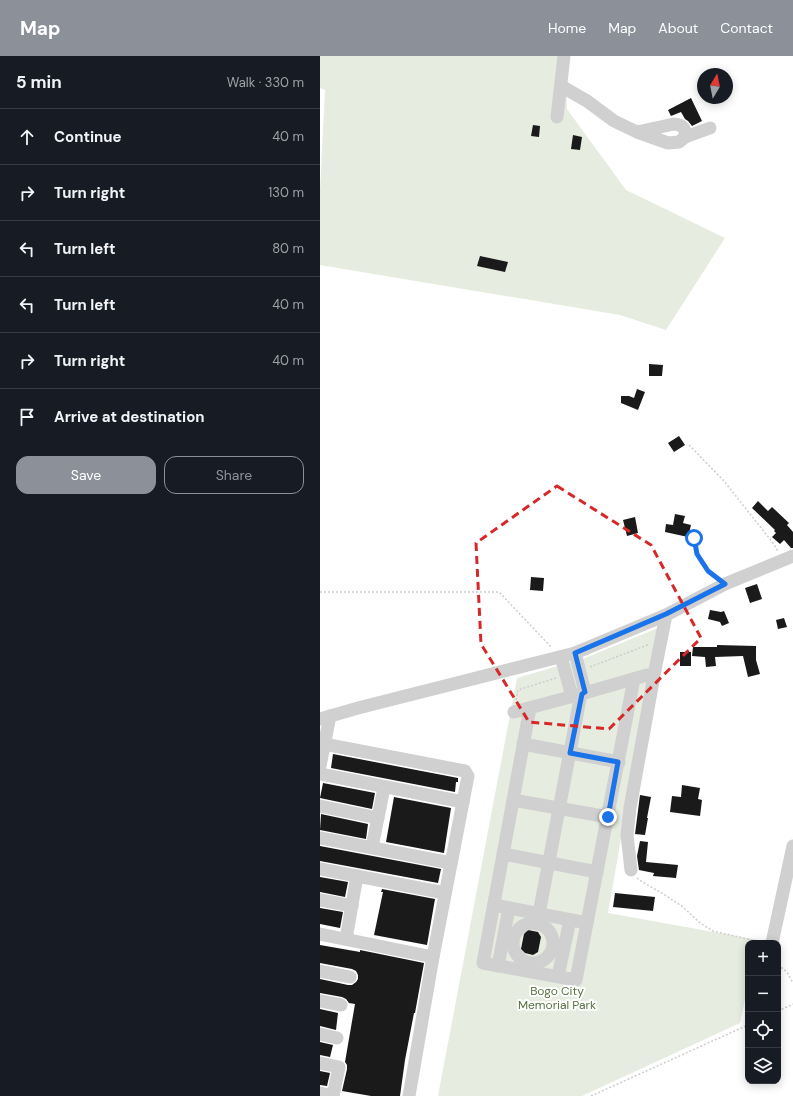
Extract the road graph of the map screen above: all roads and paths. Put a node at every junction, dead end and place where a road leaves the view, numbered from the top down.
1 (564, 56) edge
2 (561, 86) junction
3 (557, 117) dead end
4 (710, 128) dead end
5 (637, 132) junction
6 (685, 137) junction
7 (689, 445) dead end
8 (694, 538) dead end
9 (788, 558) edge
10 (725, 584) junction
11 (320, 592) edge
12 (666, 614) junction
13 (575, 653) junction
14 (561, 657) junction
15 (579, 694) junction
16 (530, 708) junction
17 (514, 712) dead end
18 (325, 717) edge
19 (324, 744) junction
20 (523, 744) junction
21 (570, 753) junction
22 (618, 762) junction
23 (320, 766) edge
24 (320, 774) edge
25 (384, 788) junction
26 (513, 800) junction
27 (463, 802) junction
28 (320, 806) edge
29 (559, 808) junction
30 (608, 817) junction
31 (378, 818) junction
32 (320, 838) edge
33 (793, 846) edge
34 (372, 847) junction
35 (503, 854) junction
36 (451, 863) junction
37 (548, 863) junction
38 (320, 868) edge
39 (632, 870) joint
40 (597, 872) junction
41 (357, 876) junction
42 (445, 892) junction
43 (320, 900) edge
44 (494, 905) junction
45 (352, 906) junction
46 (509, 908) junction
47 (538, 919) junction
48 (570, 920) junction
49 (587, 923) junction
50 (320, 934) edge
51 (346, 940) junction
52 (755, 940) edge
53 (773, 940) edge
54 (432, 957) junction
55 (498, 966) junction
56 (529, 967) junction
57 (781, 967) edge
58 (320, 972) edge
59 (558, 976) junction
60 (350, 977) dead end
61 (793, 983) edge
62 (320, 1001) edge
63 (793, 1004) edge
64 (341, 1005) dead end
65 (781, 1010) edge
66 (745, 1026) edge
67 (320, 1034) edge
68 (337, 1038) dead end
69 (320, 1064) edge
70 (320, 1093) edge
71 (333, 1096) edge
72 (409, 1096) edge
73 (591, 1096) edge

1 - 2 street
2 - 3 street
2 - 5 street
4 - 6 street
5 - 6 street
5 - 6 street
7 - 9 path
8 - 10 path
9 - 10 street
10 - 12 street
11 - 14 path
12 - 13 street
12 - 39 street
13 - 14 street
13 - 15 street
14 - 15 street
14 - 18 street
15 - 16 street
15 - 21 street
15 - 22 street
16 - 17 street
16 - 20 street
18 - 19 street
19 - 23 street
19 - 27 street
20 - 21 street
20 - 26 street
21 - 22 street
21 - 29 street
22 - 30 street
24 - 25 street
25 - 27 street
25 - 31 street
26 - 29 street
26 - 35 street
27 - 36 street
28 - 31 street
29 - 30 street
29 - 37 street
30 - 40 street
31 - 34 street
32 - 34 street
33 - 53 street
34 - 36 street
35 - 37 street
35 - 44 street
36 - 42 street
37 - 40 street
37 - 47 street
38 - 41 street
39 - 52 path
40 - 49 street
41 - 42 street
41 - 45 street
42 - 54 street
43 - 45 street
44 - 46 street
44 - 55 street
45 - 51 street
46 - 47 street
46 - 55 street
47 - 48 street
47 - 56 street
47 - 56 street
48 - 49 street
48 - 59 street
49 - 59 street
50 - 51 street
51 - 54 street
54 - 72 street
55 - 56 street
56 - 59 street
57 - 61 path
58 - 60 street
62 - 64 street
63 - 65 path
66 - 73 path
67 - 68 street
69 - 71 street
70 - 71 street

